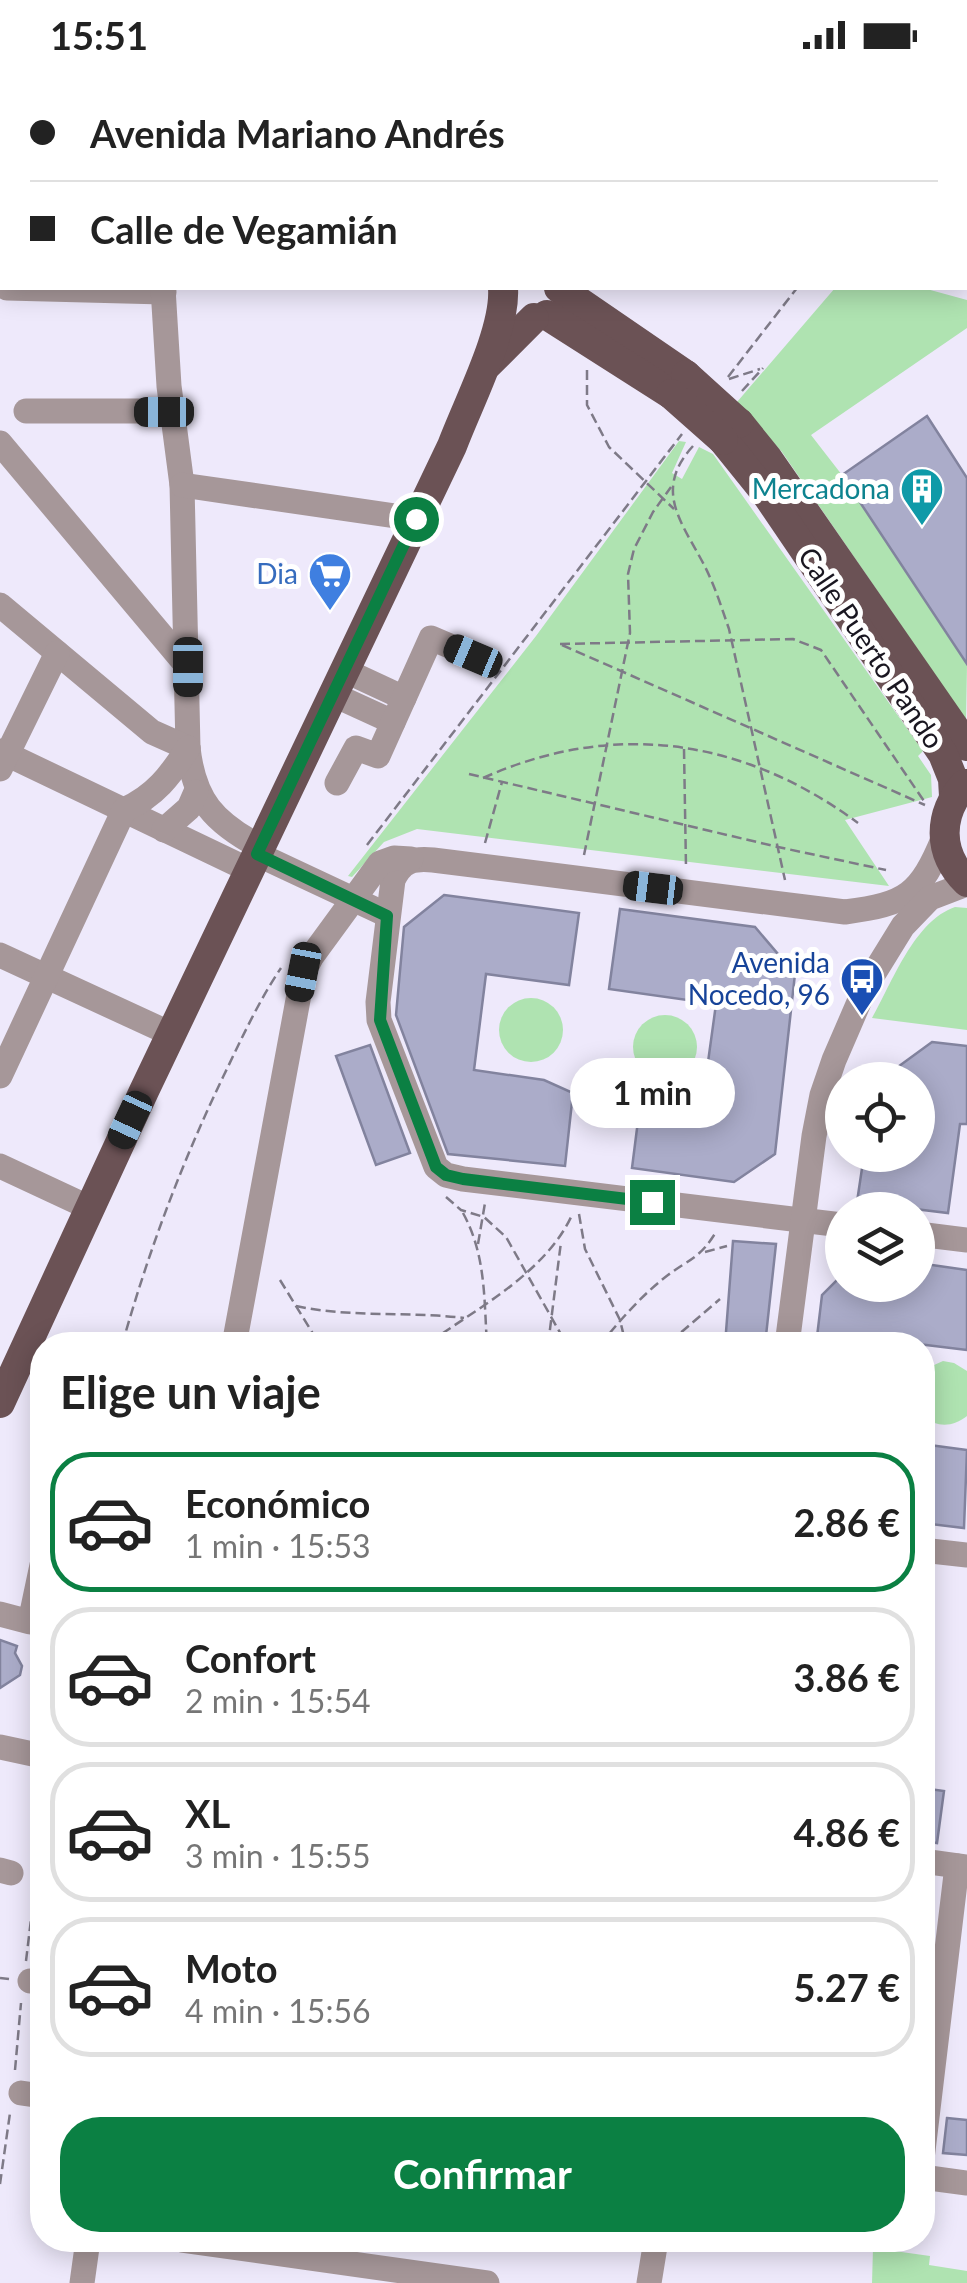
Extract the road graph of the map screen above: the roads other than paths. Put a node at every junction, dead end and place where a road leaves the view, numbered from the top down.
1 (164, 290) edge
2 (504, 294) edge
3 (550, 302) edge
4 (482, 370) junction
5 (26, 411) dead end
6 (172, 412) junction
7 (731, 431) junction
8 (0, 443) edge
9 (182, 485) junction
10 (416, 519) junction
11 (0, 605) edge
12 (56, 653) junction
13 (473, 656) dead end
14 (188, 667) junction
15 (340, 683) junction
16 (399, 710) junction
17 (967, 746) edge
18 (188, 748) junction
19 (2, 758) edge
20 (165, 782) junction
21 (337, 784) dead end
22 (961, 789) edge
23 (196, 792) junction
24 (124, 810) junction
25 (164, 830) junction
26 (944, 837) junction
27 (216, 854) junction
28 (256, 857) junction
29 (411, 860) junction
30 (967, 883) edge
31 (352, 900) junction
32 (845, 912) junction
33 (387, 916) junction
34 (0, 955) edge
35 (879, 962) junction
36 (45, 976) junction
37 (171, 1034) junction
38 (0, 1076) edge
39 (0, 1166) edge
40 (90, 1208) junction
41 (803, 1220) junction
42 (825, 1223) edge
43 (935, 1236) edge
44 (967, 1240) edge
45 (33, 1332) edge
46 (236, 1332) edge
47 (789, 1332) edge
48 (30, 1338) edge
49 (0, 1403) edge
50 (935, 1551) edge
51 (967, 1555) edge
52 (0, 1614) edge
53 (30, 1622) edge
54 (0, 1746) edge
55 (30, 1753) edge
56 (935, 1863) edge
57 (962, 1866) edge
58 (935, 1970) edge
59 (935, 2179) edge
60 (967, 2183) edge
61 (86, 2252) edge
62 (303, 2252) edge
63 (325, 2252) edge
64 (654, 2252) edge
65 (82, 2283) edge
66 (298, 2283) edge
67 (487, 2283) edge
68 (649, 2283) edge

1 - 6 street
2 - 3 main road, Calle Puerto Pando
2 - 4 main road
3 - 4 main road
3 - 7 main road, Calle Puerto Pando, bridge
4 - 10 main road
5 - 6 street
6 - 9 street
7 - 17 main road, Calle Puerto Pando
7 - 22 main road, Calle Puerto Pando
8 - 14 street
9 - 10 street
9 - 14 street
10 - 15 main road
11 - 12 street
12 - 18 street
12 - 19 street
13 - 16 street
14 - 18 street
15 - 16 street
15 - 28 main road
16 - 21 street
18 - 20 street
18 - 23 street
19 - 24 street
20 - 23 street
20 - 24 street
22 - 26 main road
23 - 25 street
23 - 27 street
23 - 28 street
24 - 25 street
24 - 36 street
25 - 27 street
26 - 30 main road
26 - 32 street
27 - 28 street
28 - 31 street
28 - 37 main road
29 - 31 street
29 - 32 street
29 - 33 street
30 - 35 street
31 - 33 street
31 - 46 street
32 - 35 street
33 - 41 street
34 - 36 street
35 - 41 street
36 - 37 street
36 - 38 street
37 - 40 main road
39 - 40 street
40 - 45 main road
41 - 42 street
41 - 47 street
43 - 44 street
48 - 49 main road
50 - 51 street
52 - 53 street
54 - 55 street
56 - 57 street
57 - 58 street
59 - 60 street
61 - 65 street
62 - 66 street
63 - 67 street
64 - 68 street

